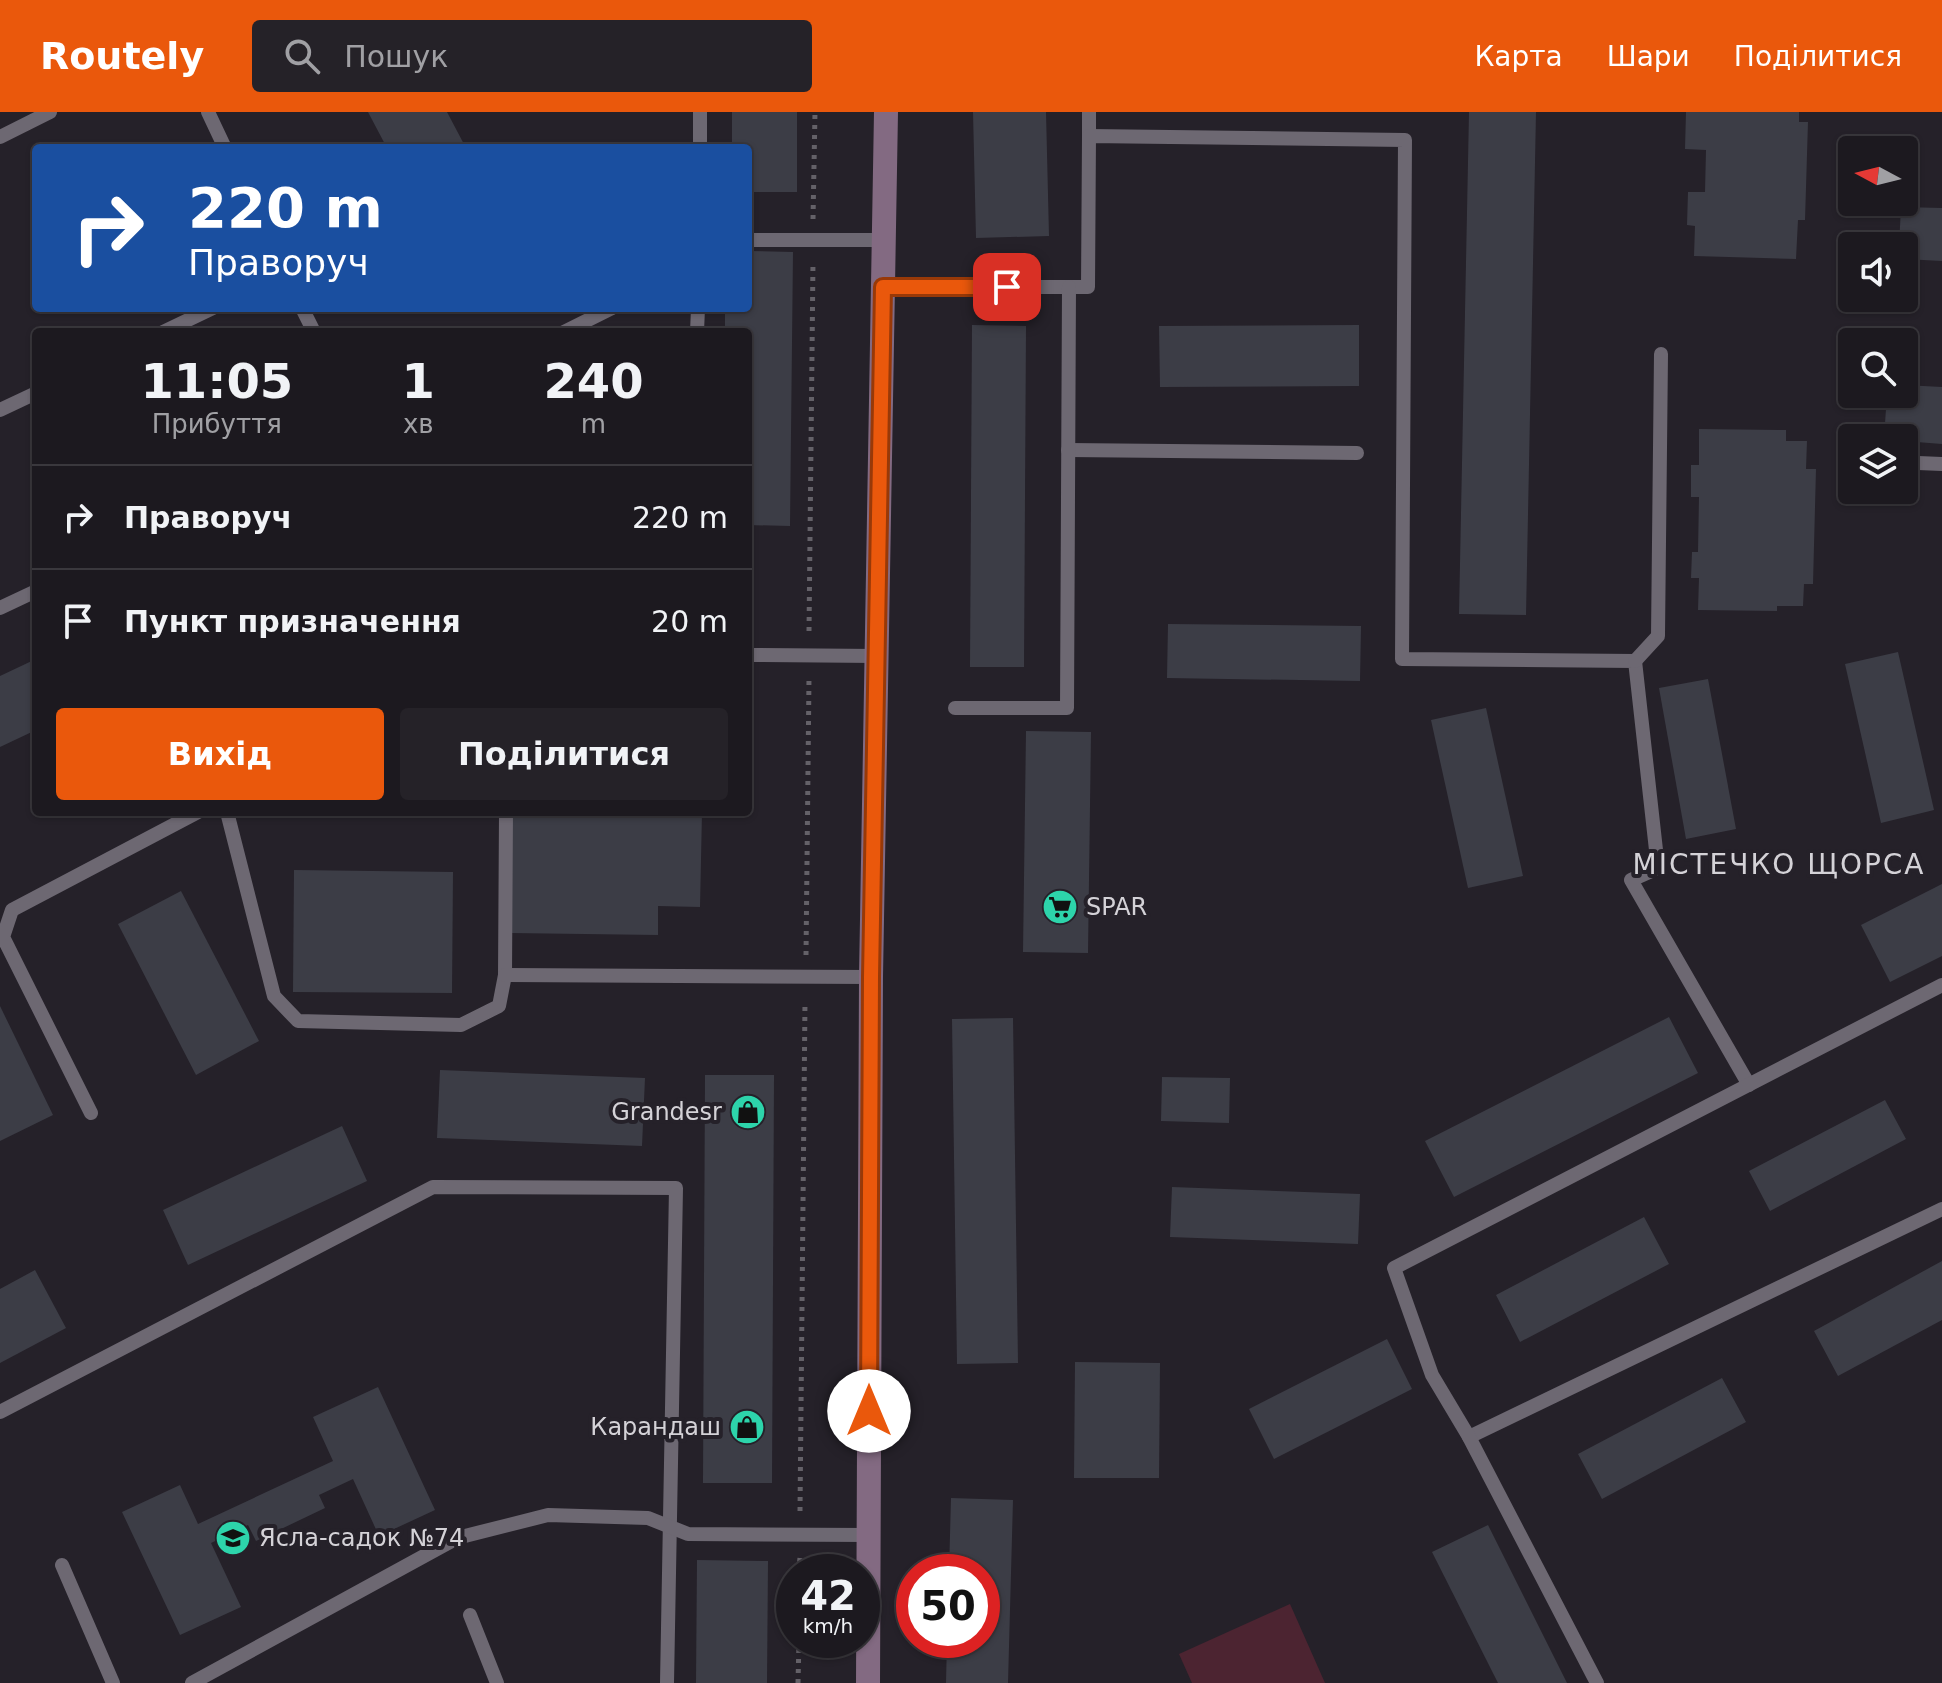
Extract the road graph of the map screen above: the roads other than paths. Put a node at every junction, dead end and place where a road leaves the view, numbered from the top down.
1 (50, 112) edge
2 (208, 112) edge
3 (700, 112) edge
4 (886, 112) edge
5 (1089, 112) edge
6 (1089, 136) junction
7 (0, 137) edge
8 (223, 144) edge
9 (700, 144) edge
10 (752, 240) edge
11 (884, 240) junction
12 (883, 287) junction
13 (1069, 287) junction
14 (205, 312) edge
15 (604, 312) edge
16 (171, 328) edge
17 (572, 328) edge
18 (1661, 354) dead end
19 (32, 395) edge
20 (0, 410) edge
21 (1068, 450) junction
22 (1357, 453) dead end
23 (1918, 463) dead end
24 (1942, 464) edge
25 (32, 593) edge
26 (0, 608) edge
27 (752, 655) edge
28 (877, 656) junction
29 (1635, 661) junction
30 (955, 708) dead end
31 (190, 816) edge
32 (228, 816) edge
33 (506, 816) edge
34 (505, 975) junction
35 (871, 977) junction
36 (1942, 985) edge
37 (1749, 1085) junction
38 (91, 1113) dead end
39 (1942, 1209) edge
40 (0, 1412) edge
41 (1469, 1437) junction
42 (671, 1527) junction
43 (869, 1535) junction
44 (62, 1565) dead end
45 (470, 1615) dead end
46 (113, 1683) edge
47 (192, 1683) edge
48 (497, 1683) edge
49 (667, 1683) edge
50 (868, 1683) edge
51 (1597, 1683) edge

1 - 7 lane
2 - 8 lane
3 - 9 lane
4 - 11 main road
5 - 6 lane
6 - 13 lane
6 - 29 lane
10 - 11 lane
11 - 12 main road
12 - 13 lane
12 - 28 main road
13 - 21 lane
14 - 16 lane
15 - 17 lane
18 - 29 lane
19 - 20 lane
21 - 22 lane
21 - 30 lane
23 - 24 lane
25 - 26 lane
27 - 28 lane
28 - 35 main road
29 - 37 lane
31 - 38 lane
32 - 34 lane
33 - 34 lane
34 - 35 lane
35 - 43 main road
36 - 37 lane
37 - 41 lane
39 - 41 lane
40 - 42 lane
41 - 51 lane
42 - 43 lane
42 - 47 lane
42 - 49 lane
43 - 50 main road
44 - 46 lane
45 - 48 lane

